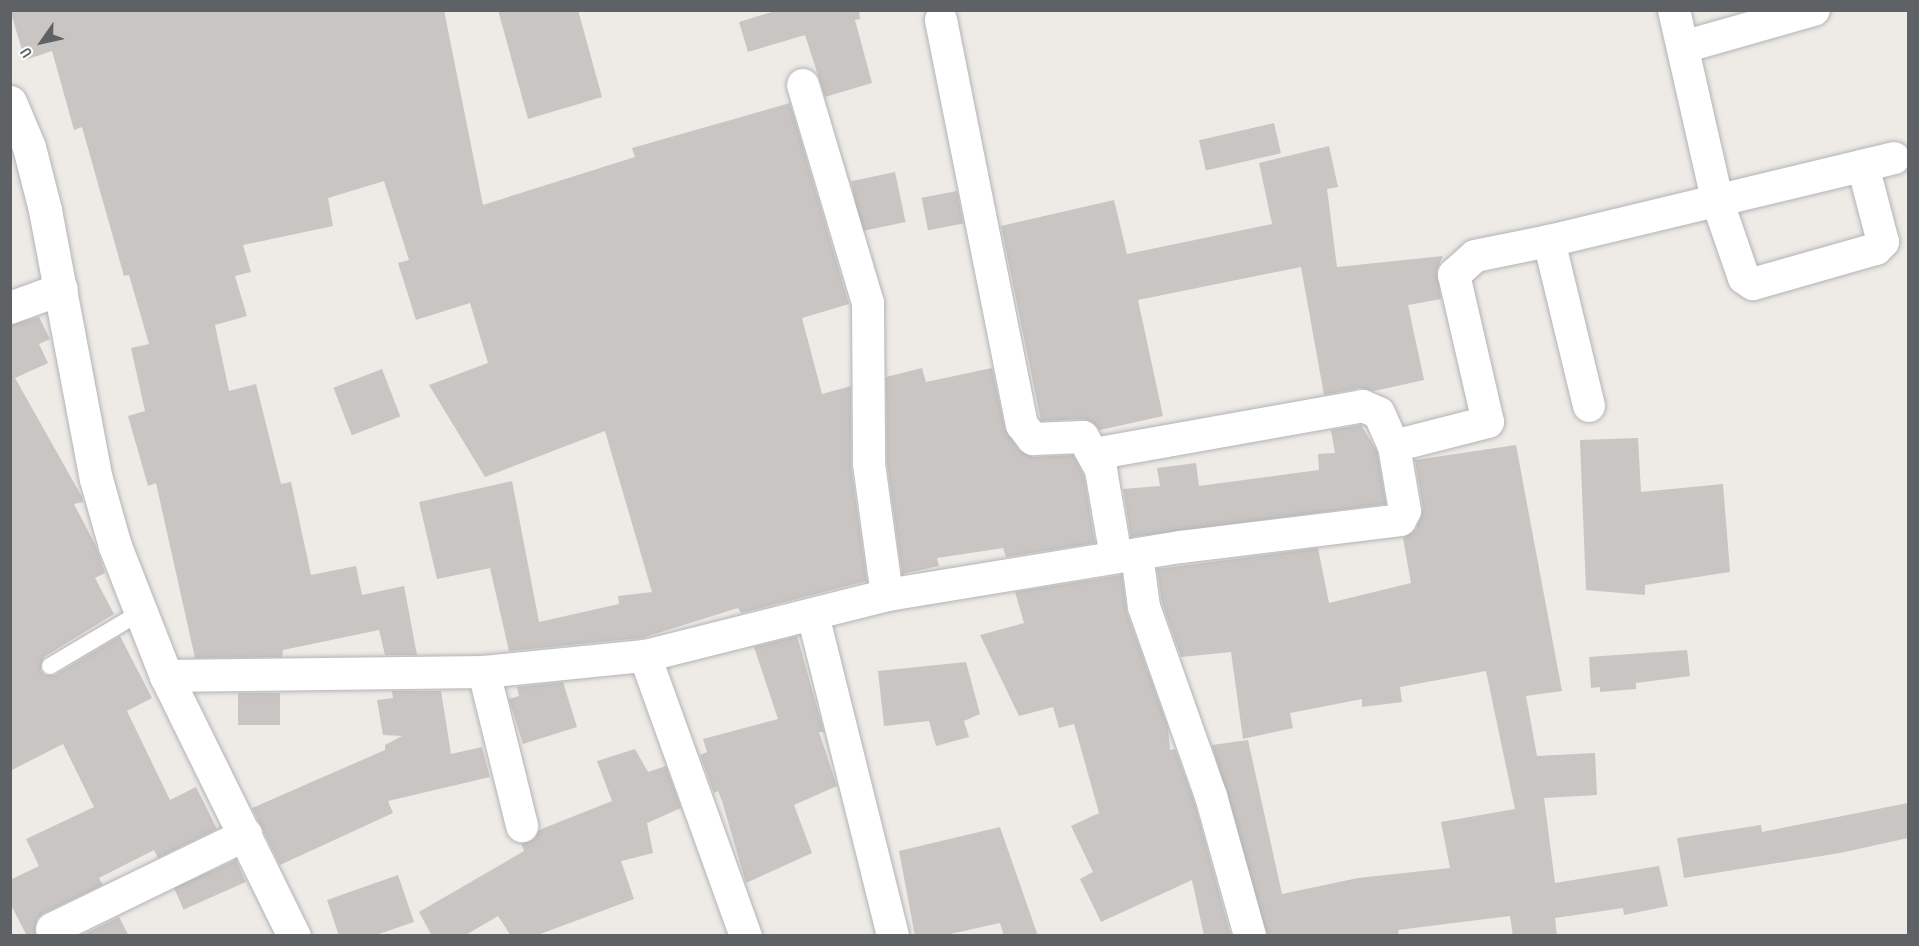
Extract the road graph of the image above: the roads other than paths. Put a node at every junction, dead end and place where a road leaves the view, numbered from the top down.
1 (1674, 10) edge
2 (1814, 10) edge
3 (941, 20) dead end
4 (1683, 47) junction
5 (802, 85) dead end
6 (10, 102) edge
7 (20, 149) edge
8 (1894, 158) dead end
9 (1863, 166) junction
10 (1718, 203) junction
11 (1549, 241) junction
12 (62, 289) junction
13 (10, 308) edge
14 (1589, 406) dead end
15 (1394, 446) junction
16 (1094, 454) junction
17 (1127, 556) junction
18 (887, 595) junction
19 (141, 612) junction
20 (813, 615) junction
21 (645, 656) junction
22 (50, 666) dead end
23 (484, 672) junction
24 (166, 676) junction
25 (522, 826) dead end
26 (246, 835) junction
27 (52, 930) dead end
28 (294, 936) edge
29 (746, 936) edge
30 (893, 936) edge
31 (1250, 936) edge

1 - 4 street
2 - 4 street
3 - 16 street
4 - 10 street
5 - 18 street
6 - 7 street
7 - 12 street
8 - 9 street
9 - 10 street
9 - 10 street
10 - 11 street
11 - 14 street
11 - 15 street
12 - 13 street
12 - 19 street
15 - 16 street
15 - 17 street
16 - 17 street
17 - 18 street
17 - 31 street
18 - 20 street
19 - 22 lane
19 - 24 street
20 - 21 street
20 - 30 street
21 - 23 street
21 - 29 street
23 - 24 street
23 - 25 street
24 - 26 street
26 - 27 street
26 - 28 street

